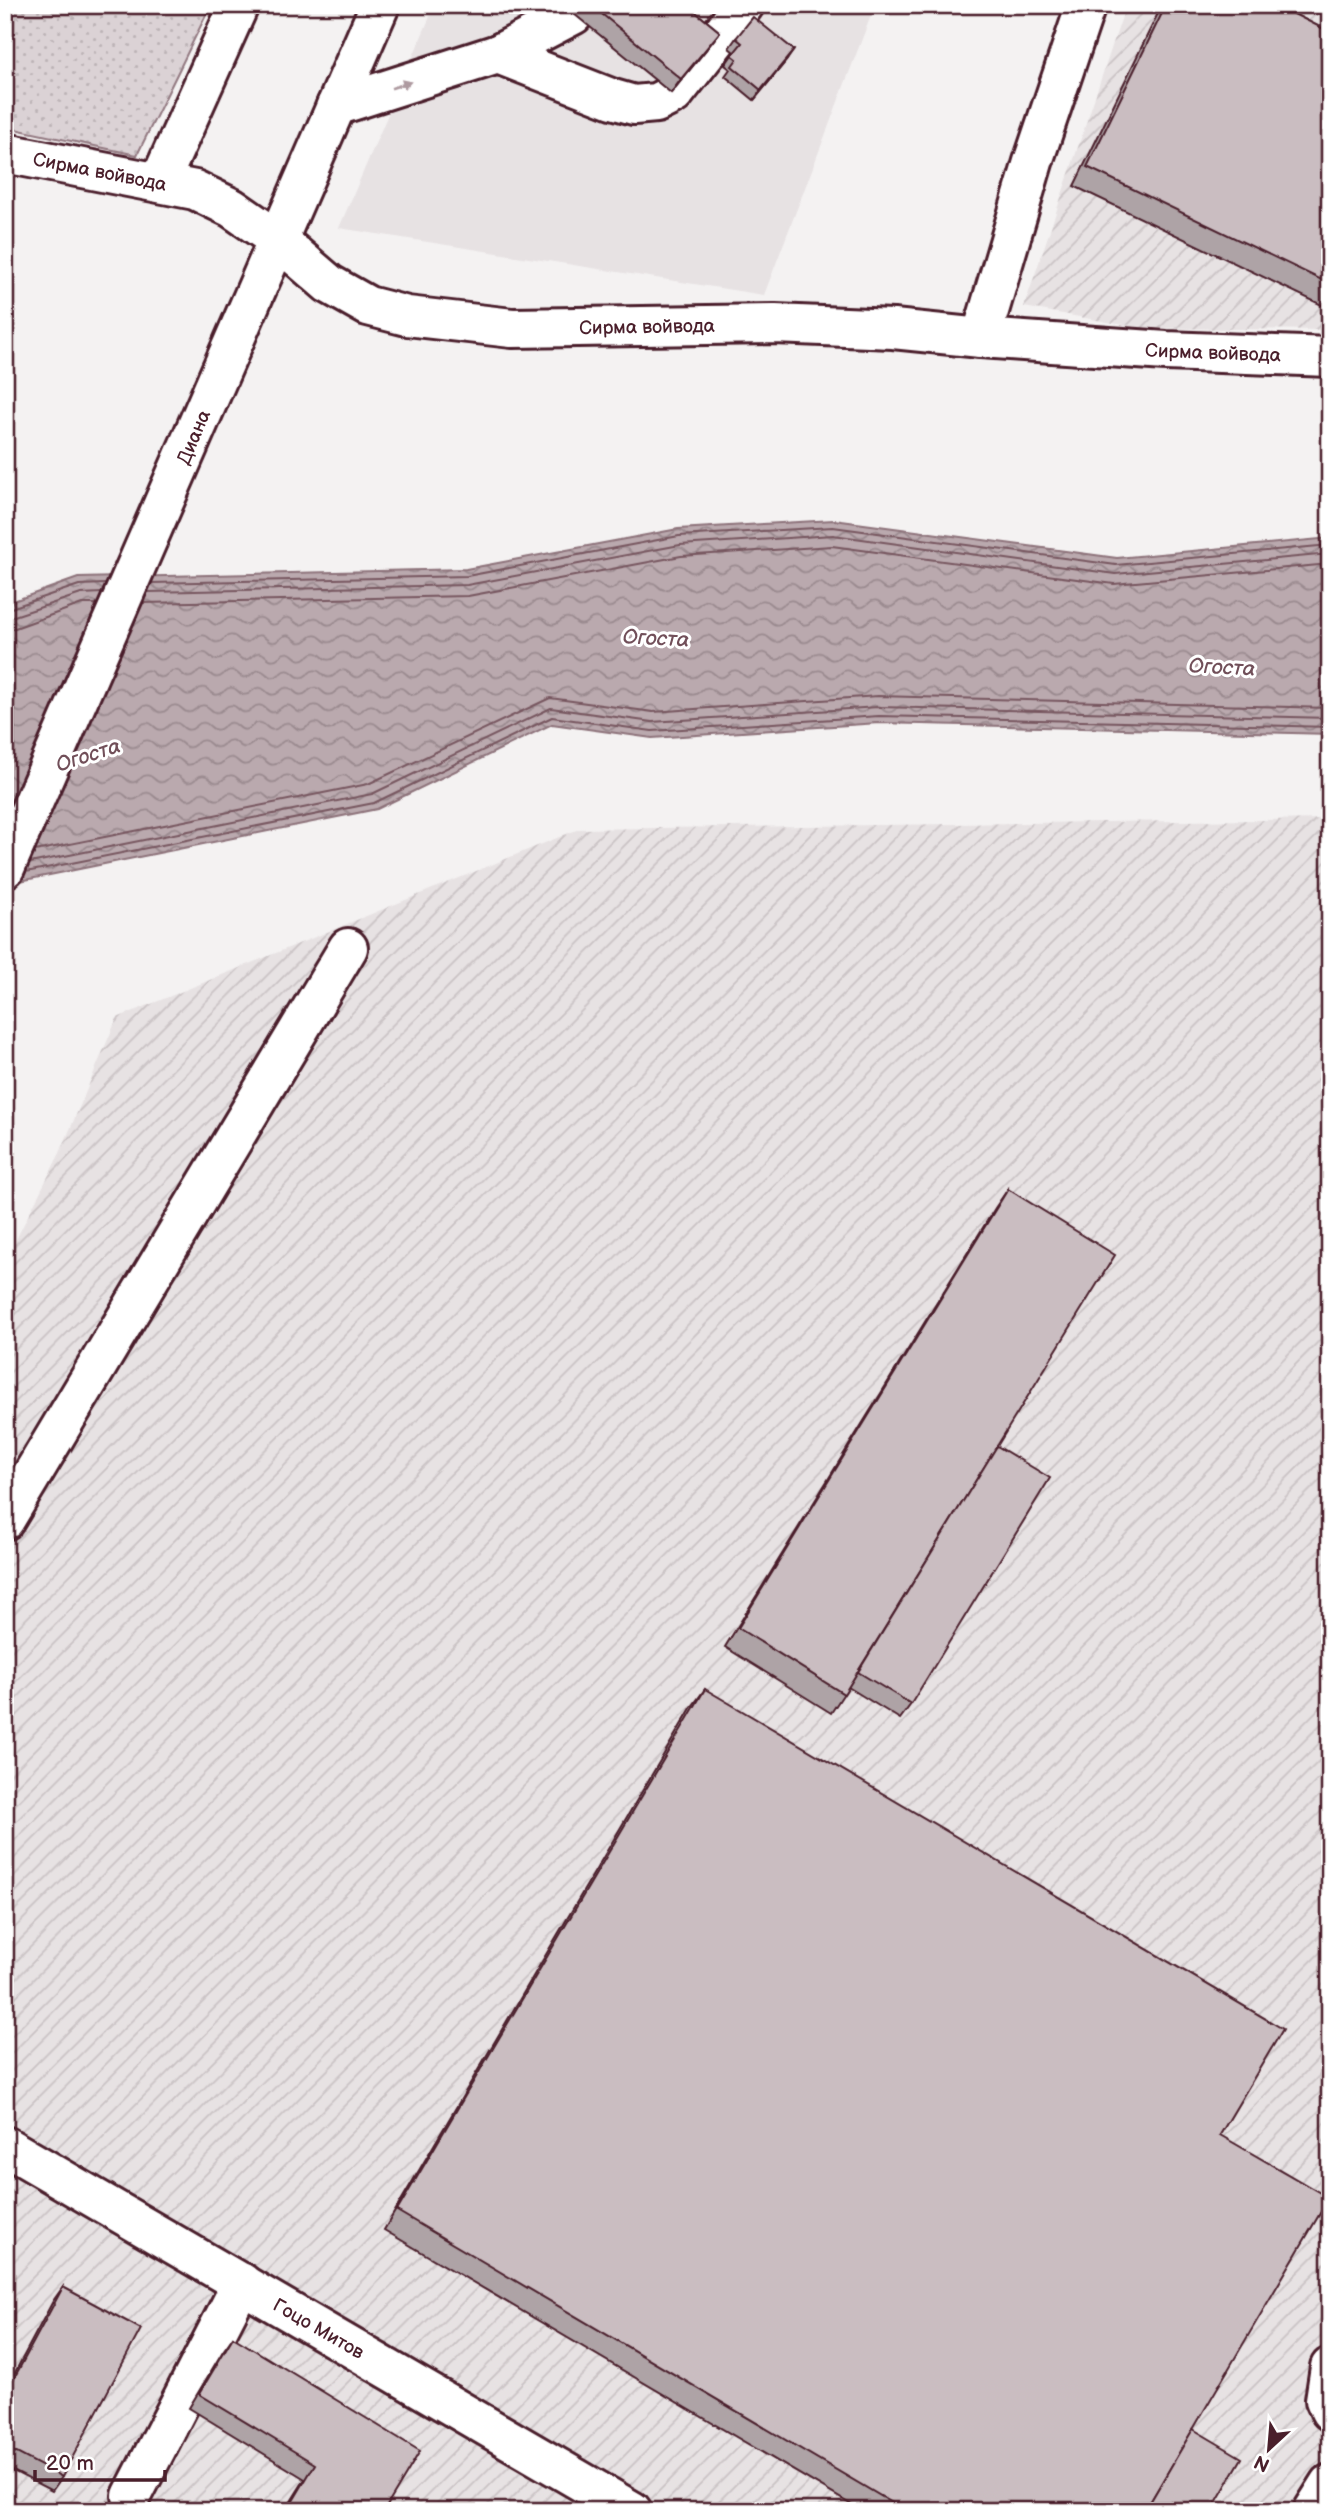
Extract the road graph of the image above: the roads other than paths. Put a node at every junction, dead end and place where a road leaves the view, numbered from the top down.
1 (239, 5) edge
2 (380, 5) edge
3 (744, 5) edge
4 (1086, 5) edge
5 (573, 15) dead end
6 (498, 54) junction
7 (336, 106) junction
8 (5, 153) edge
9 (160, 181) junction
10 (278, 240) junction
11 (981, 338) junction
12 (1330, 357) edge
13 (5, 869) edge
14 (348, 948) dead end
15 (5, 1520) edge
16 (5, 2146) edge
17 (242, 2283) junction
18 (1330, 2367) edge
19 (1330, 2412) edge
20 (1330, 2484) edge
21 (132, 2496) dead end
22 (632, 2511) edge
23 (1313, 2511) edge

1 - 9 street
2 - 7 street, Диана
3 - 6 street
4 - 11 street
5 - 6 street
7 -> 6 street
7 - 10 street, Диана
8 - 9 street, Сирма войвода
9 - 10 street, Сирма войвода
10 - 11 street, Сирма войвода
10 - 13 street, Диана
11 - 12 street, Сирма войвода
14 - 15 street
16 - 17 street, Гоцо Митов
17 - 21 street
17 - 22 street, Гоцо Митов
18 - 19 street
20 - 23 street

